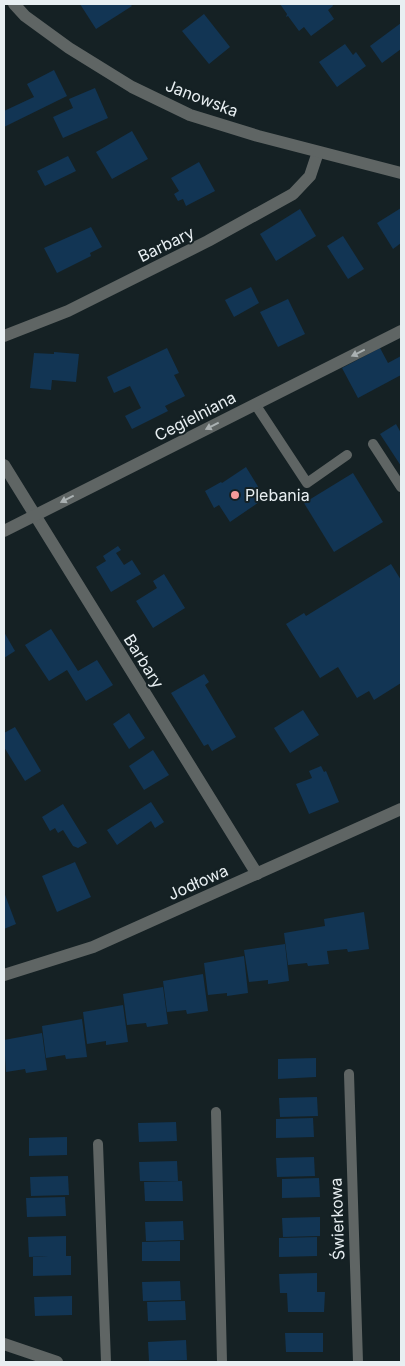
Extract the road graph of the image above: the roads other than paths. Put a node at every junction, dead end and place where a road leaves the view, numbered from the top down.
1 (14, 4) edge
2 (318, 152) junction
3 (401, 173) edge
4 (401, 331) edge
5 (4, 336) edge
6 (255, 404) junction
7 (372, 444) dead end
8 (348, 455) dead end
9 (4, 465) edge
10 (401, 488) edge
11 (34, 516) junction
12 (4, 531) edge
13 (401, 808) edge
14 (257, 874) junction
15 (4, 975) edge
16 (349, 1074) dead end
17 (216, 1112) dead end
18 (98, 1144) dead end
19 (4, 1344) edge
20 (58, 1362) edge
21 (106, 1362) edge
22 (222, 1362) edge
23 (358, 1362) edge

1 - 2 street, Janowska
2 - 3 street, Janowska
2 - 5 street, Barbary
4 -> 6 street, Cegielniana
6 - 8 lane
6 -> 11 street, Cegielniana
7 - 10 lane
9 - 11 street, Barbary
11 - 12 street, Cegielniana
11 - 14 street, Barbary
13 - 14 street, Jodłowa
14 - 15 street, Jodłowa
16 - 23 lane, Świerkowa
17 - 22 lane
18 - 21 lane
19 - 20 street

